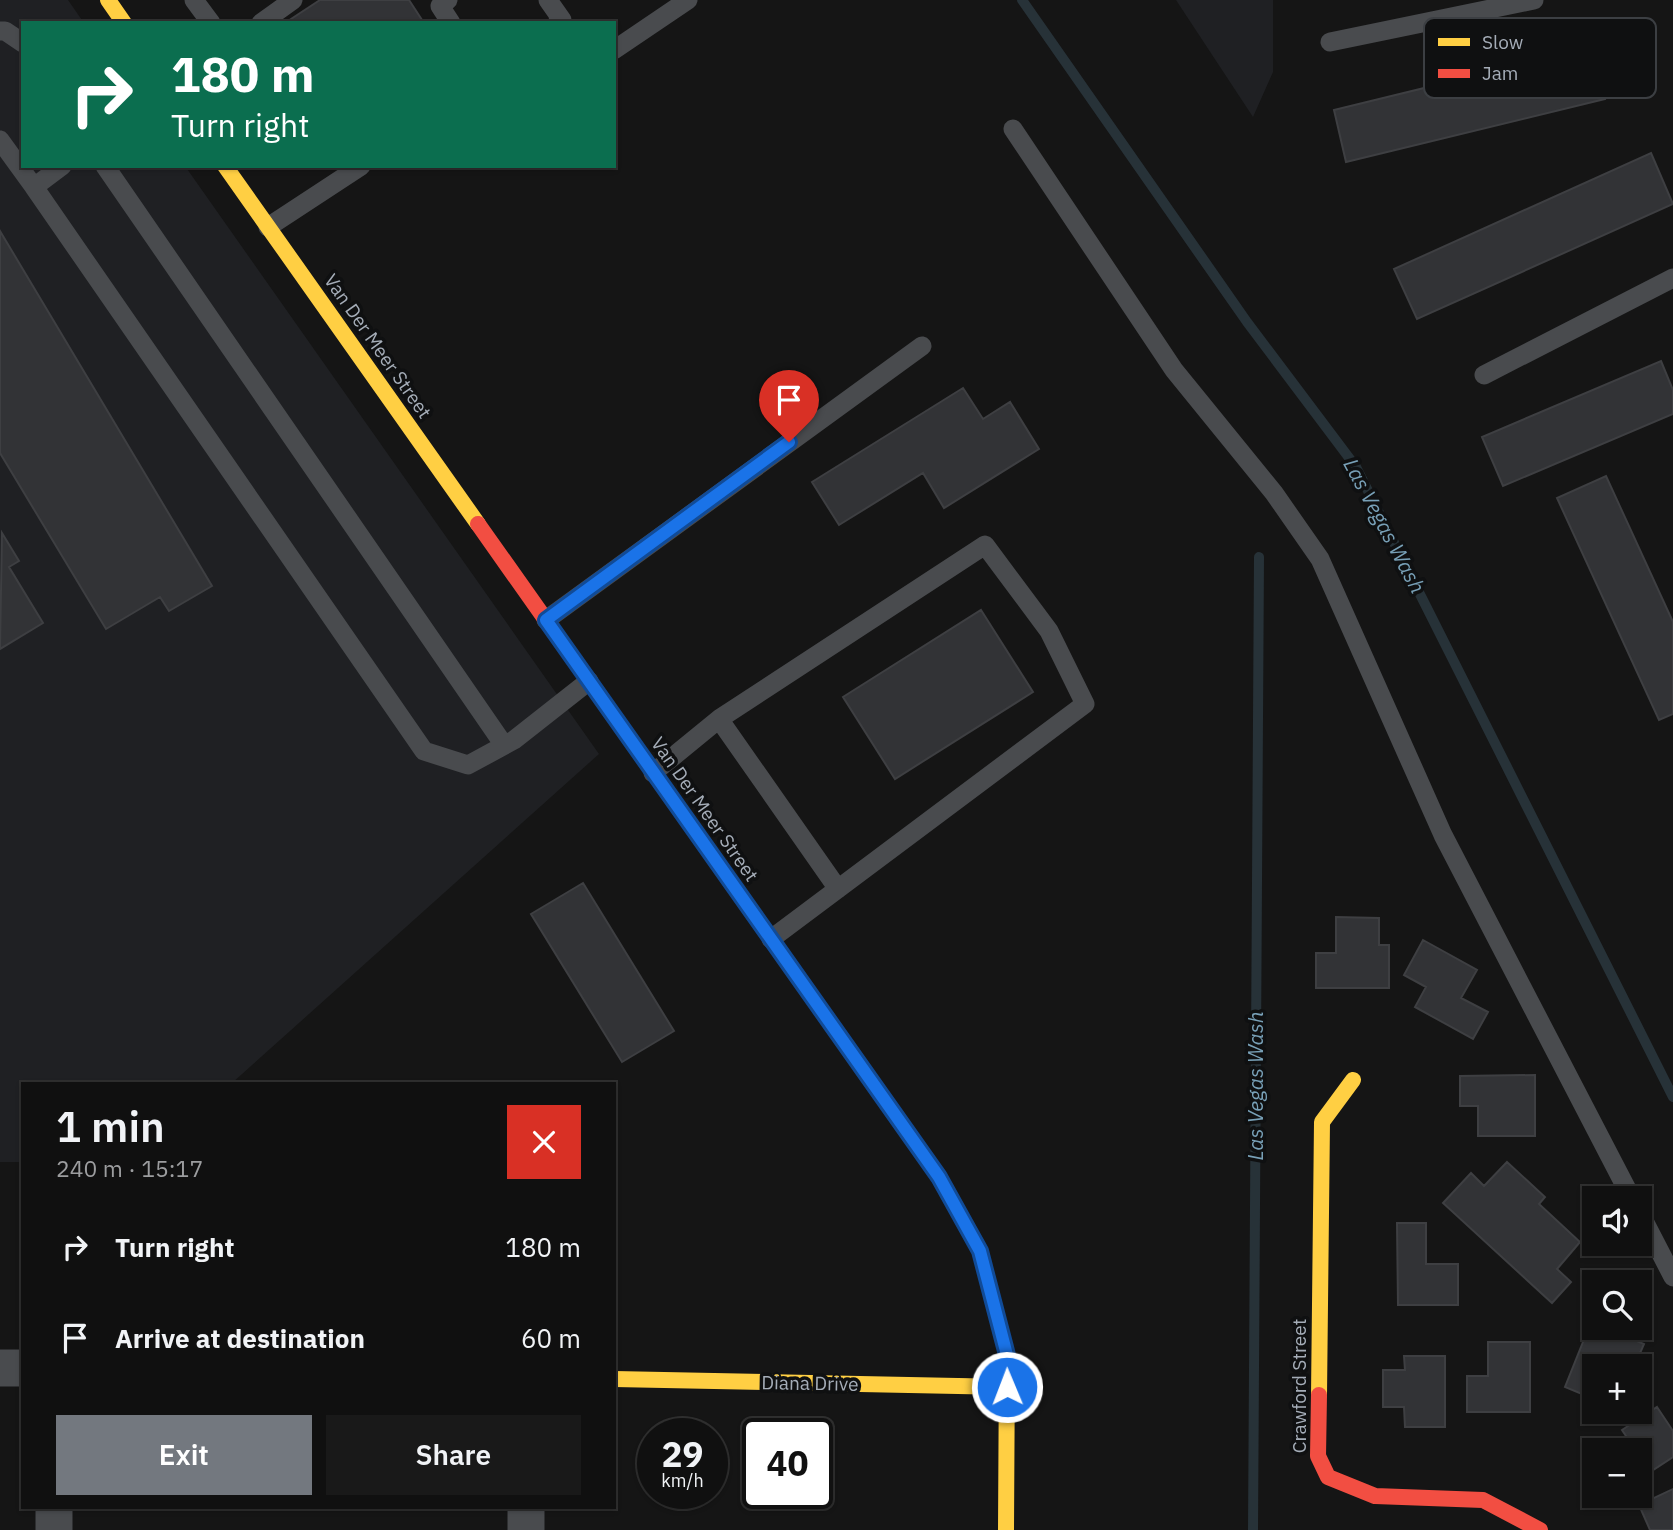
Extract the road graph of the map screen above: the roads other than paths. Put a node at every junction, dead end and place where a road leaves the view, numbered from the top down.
1 (108, 0) edge
2 (194, 0) edge
3 (293, 0) edge
4 (448, 0) edge
5 (548, 0) edge
6 (688, 0) edge
7 (1534, 0) edge
8 (1447, 18) edge
9 (123, 21) edge
10 (210, 21) edge
11 (264, 21) edge
12 (450, 21) edge
13 (561, 21) edge
14 (1424, 23) edge
15 (0, 31) edge
16 (21, 42) edge
17 (1330, 42) dead end
18 (616, 49) edge
19 (1013, 129) dead end
20 (0, 140) edge
21 (59, 168) edge
22 (106, 168) edge
23 (226, 168) edge
24 (358, 168) edge
25 (34, 187) junction
26 (268, 227) junction
27 (1673, 278) edge
28 (922, 346) dead end
29 (1485, 375) dead end
30 (546, 620) junction
31 (589, 681) junction
32 (719, 719) junction
33 (504, 746) junction
34 (653, 773) junction
35 (838, 889) junction
36 (771, 939) junction
37 (1353, 1080) dead end
38 (1625, 1186) edge
39 (1652, 1236) edge
40 (1673, 1277) edge
41 (0, 1368) edge
42 (21, 1368) edge
43 (616, 1379) edge
44 (1007, 1387) junction
45 (54, 1509) edge
46 (526, 1509) edge
47 (54, 1530) edge
48 (526, 1530) edge
49 (1006, 1530) edge
50 (1540, 1530) edge

1 - 9 street
2 - 10 lane
3 - 11 lane
4 - 12 lane
5 - 13 lane
6 - 18 lane
7 - 8 lane
14 - 17 lane
15 - 16 lane
19 - 38 lane
20 - 25 lane
21 - 25 lane
22 - 33 lane
23 - 26 street, Van Der Meer Street
24 - 26 lane
25 - 33 lane
26 - 30 street, Van Der Meer Street
27 - 29 lane
28 - 30 lane
30 - 31 street, Van Der Meer Street
31 - 33 lane
31 - 34 street, Van Der Meer Street
32 - 34 lane
32 - 35 lane
32 - 35 lane
34 - 36 street, Van Der Meer Street
35 - 36 lane
36 - 44 street, Van Der Meer Street
37 - 50 street, Crawford Street
39 - 40 lane
41 - 42 street
43 - 44 street, Diana Drive
44 - 49 street, Van Der Meer Street
45 - 47 street
46 - 48 street

